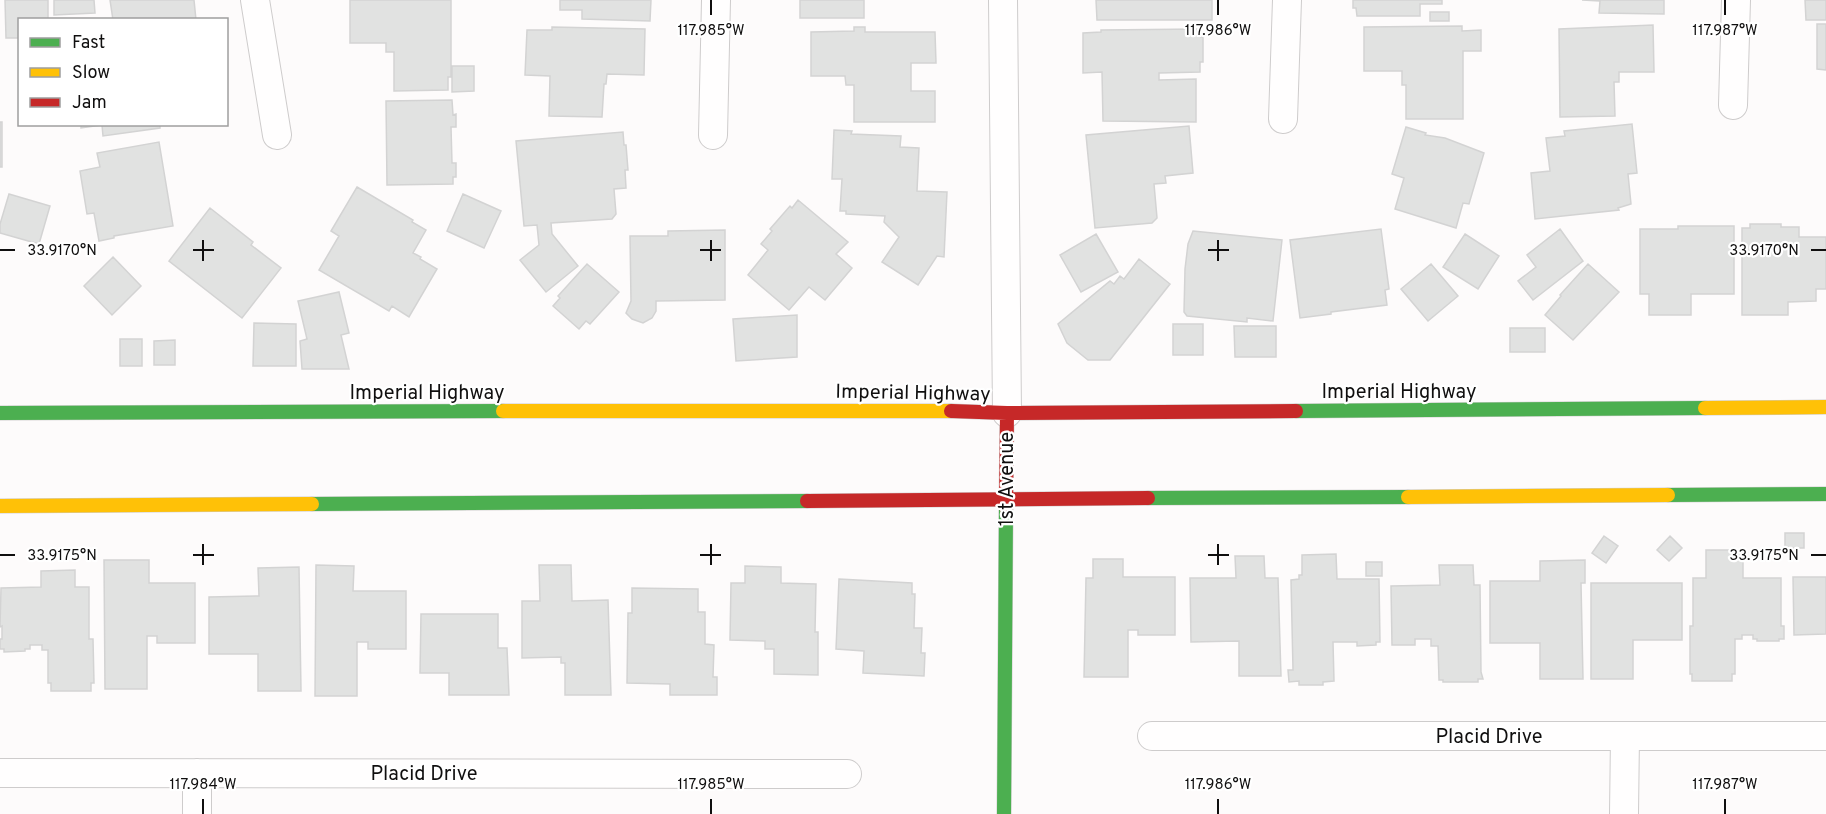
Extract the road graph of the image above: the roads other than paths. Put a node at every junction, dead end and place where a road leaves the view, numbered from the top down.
1 (255, 0) edge
2 (716, 0) edge
3 (1003, 0) edge
4 (1287, 0) edge
5 (1736, 0) edge
6 (1733, 105) dead end
7 (1283, 119) dead end
8 (277, 135) dead end
9 (713, 135) dead end
10 (1826, 407) edge
11 (0, 413) edge
12 (1007, 413) junction
13 (1826, 494) edge
14 (1006, 500) junction
15 (0, 506) edge
16 (1152, 736) dead end
17 (1625, 736) junction
18 (1826, 736) edge
19 (0, 773) edge
20 (197, 773) junction
21 (847, 774) dead end
22 (197, 814) edge
23 (1004, 814) edge
24 (1624, 814) edge

1 - 8 street
2 - 9 street
3 - 12 street, 1st Avenue
4 - 7 street
5 - 6 street
10 - 12 main road, Imperial Highway
11 - 12 main road, Imperial Highway
12 - 14 main road, 1st Avenue
13 - 14 main road
14 - 15 main road
14 - 23 main road, 1st Avenue
16 - 17 street, Placid Drive
17 - 18 street, Placid Drive
17 - 24 street
19 - 20 street, Placid Drive
20 - 21 street, Placid Drive
20 - 22 street

